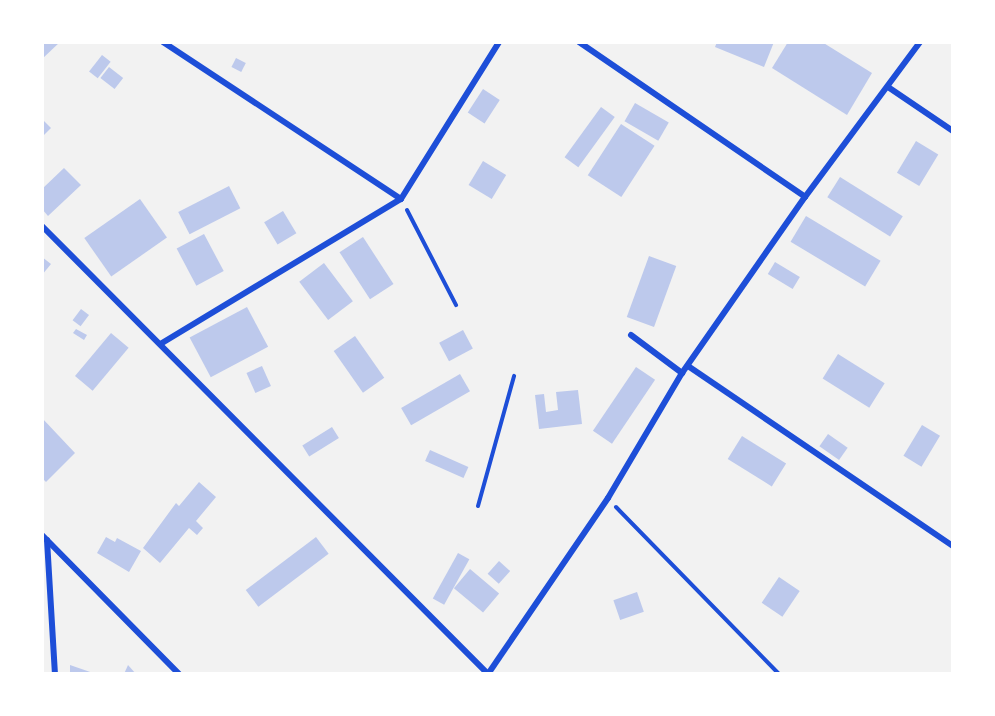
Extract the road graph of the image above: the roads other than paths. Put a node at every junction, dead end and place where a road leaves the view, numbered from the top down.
1 (163, 42) edge
2 (499, 42) edge
3 (579, 42) edge
4 (920, 42) edge
5 (888, 87) junction
6 (953, 131) edge
7 (805, 197) junction
8 (401, 199) junction
9 (42, 226) edge
10 (631, 335) dead end
11 (162, 343) junction
12 (687, 366) junction
13 (682, 373) junction
14 (45, 538) edge
15 (953, 546) edge
16 (55, 674) edge
17 (179, 674) edge
18 (488, 674) edge

1 - 8 street
2 - 8 street
3 - 7 street
4 - 5 street
5 - 6 street
5 - 7 street
7 - 12 street
8 - 11 street
9 - 11 street
10 - 13 street
11 - 18 street
12 - 13 street
12 - 15 street
13 - 18 street
14 - 16 street
14 - 17 street

